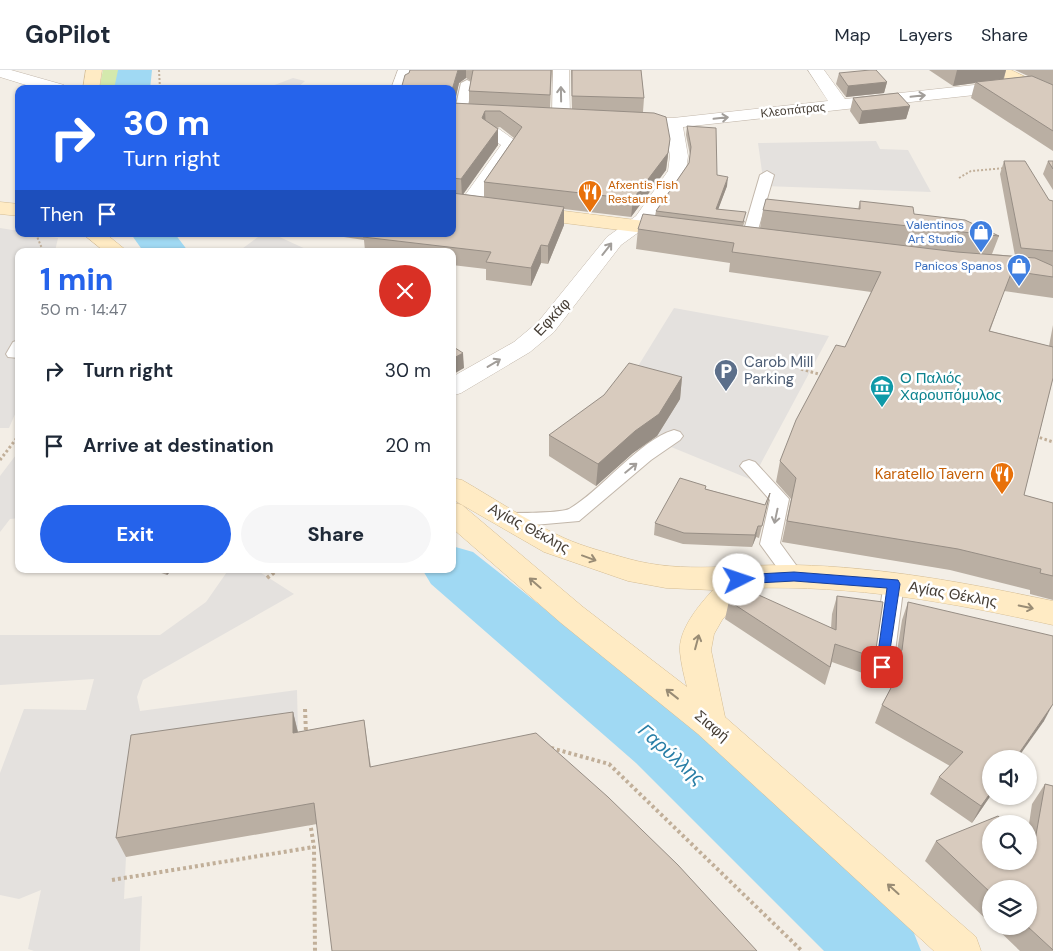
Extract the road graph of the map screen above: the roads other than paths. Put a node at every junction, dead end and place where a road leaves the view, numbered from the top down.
1 (94, 70) edge
2 (406, 70) edge
3 (560, 70) edge
4 (816, 70) edge
5 (998, 70) edge
6 (0, 72) edge
7 (467, 83) dead end
8 (44, 85) edge
9 (92, 85) edge
10 (400, 85) edge
11 (1024, 85) junction
12 (1053, 97) edge
13 (840, 105) junction
14 (463, 114) edge
15 (580, 120) edge
16 (609, 121) edge
17 (673, 123) junction
18 (493, 133) edge
19 (767, 175) dead end
20 (460, 204) edge
21 (0, 208) edge
22 (15, 210) edge
23 (634, 226) junction
24 (691, 233) edge
25 (748, 240) edge
26 (456, 386) edge
27 (674, 436) dead end
28 (748, 466) dead end
29 (456, 490) edge
30 (456, 515) edge
31 (511, 520) junction
32 (794, 576) junction
33 (739, 580) junction
34 (894, 584) junction
35 (1053, 613) edge
36 (882, 667) edge
37 (710, 724) junction
38 (962, 951) edge

1 - 9 main road
2 - 10 street
15 -> 3 street
4 - 13 street
5 - 11 main road
6 - 8 street
7 - 14 lane
11 - 12 main road
13 -> 11 street, Κλεοπάτρας
17 -> 13 street, Κλεοπάτρας
16 - 17 street, Κλεοπάτρας
17 - 23 street, Εφκάφ
18 - 20 street
19 - 25 lane
20 - 23 main road
21 - 22 main road
23 - 24 main road
26 -> 23 street, Εφκάφ
31 -> 27 lane
28 -> 32 lane
29 - 31 main road, Αγίας Θέκλης
37 -> 30 main road, Σιαφή
31 -> 33 main road, Αγίας Θέκλης
32 - 33 main road, Αγίας Θέκλης
32 - 34 main road, Αγίας Θέκλης
37 -> 33 main road
34 -> 35 main road, Αγίας Θέκλης
34 - 36 lane
38 -> 37 main road, Σιαφή

